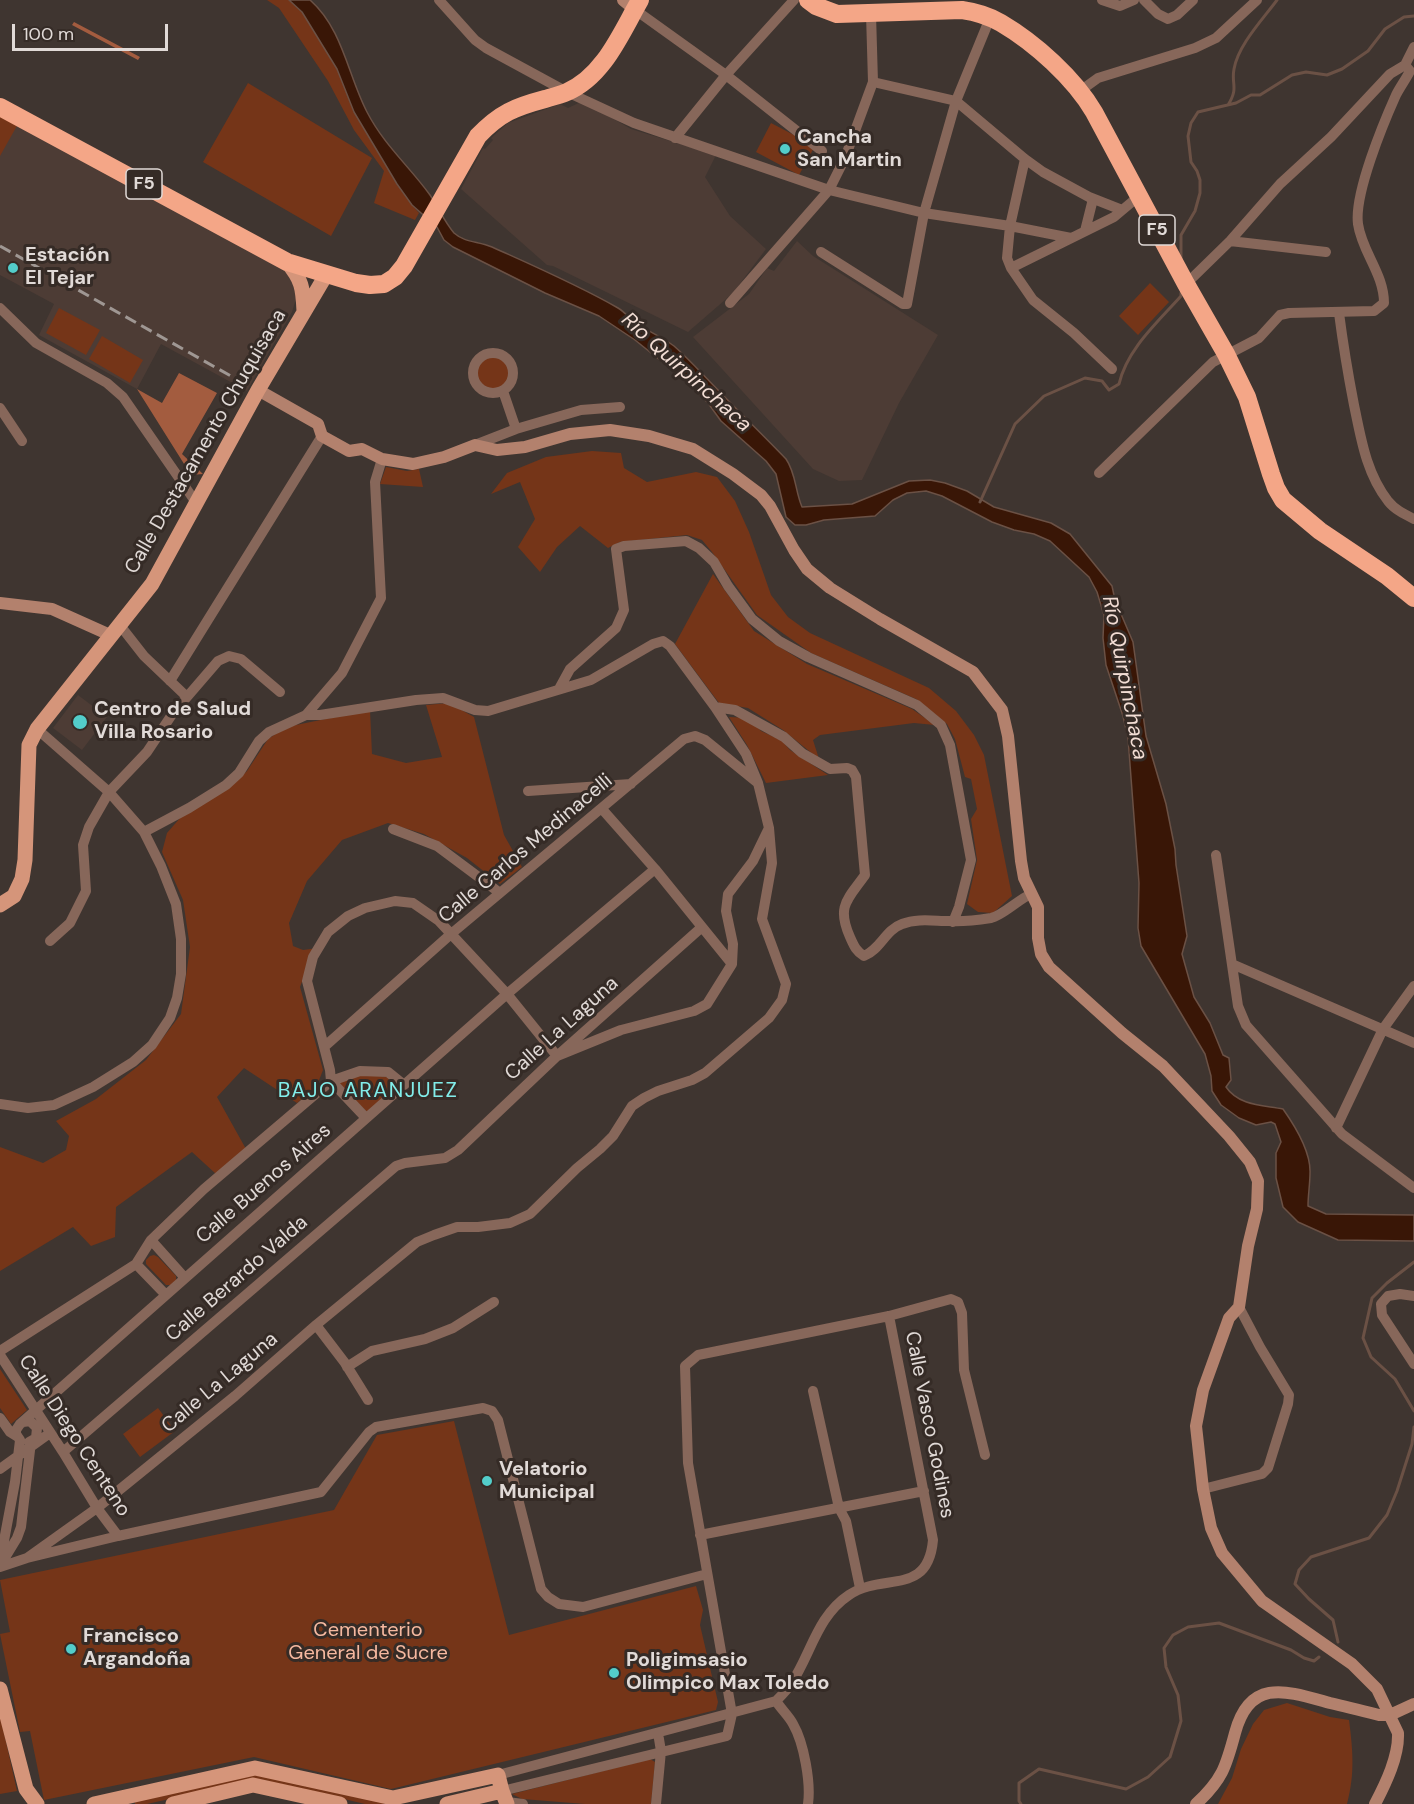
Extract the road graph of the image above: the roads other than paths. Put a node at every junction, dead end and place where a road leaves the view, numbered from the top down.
1 (439, 0) edge
2 (794, 0) edge
3 (808, 0) edge
4 (1102, 0) edge
5 (1134, 0) edge
6 (1144, 0) edge
7 (1193, 0) edge
8 (1257, 0) edge
9 (632, 3) edge
10 (871, 14) junction
11 (990, 18) junction
12 (1414, 47) edge
13 (1405, 64) junction
14 (726, 75) junction
15 (873, 82) junction
16 (1080, 91) junction
17 (567, 92) junction
18 (956, 101) junction
19 (0, 107) edge
20 (675, 138) junction
21 (822, 152) dead end
22 (1025, 159) junction
23 (829, 190) junction
24 (1139, 196) junction
25 (1093, 199) junction
26 (1122, 210) junction
27 (924, 213) junction
28 (1010, 226) junction
29 (1085, 231) junction
30 (1071, 238) junction
31 (1230, 241) junction
32 (821, 252) dead end
33 (1326, 252) dead end
34 (287, 262) junction
35 (1011, 268) junction
36 (326, 275) junction
37 (1186, 284) junction
38 (730, 303) dead end
39 (0, 308) edge
40 (304, 311) junction
41 (1340, 313) junction
42 (1226, 354) junction
43 (1112, 369) dead end
44 (258, 390) junction
45 (503, 391) dead end
46 (620, 407) dead end
47 (0, 408) edge
48 (516, 429) junction
49 (322, 436) junction
50 (22, 441) dead end
51 (475, 445) junction
52 (382, 459) junction
53 (1099, 473) dead end
54 (196, 504) junction
55 (1414, 519) edge
56 (1414, 598) edge
57 (0, 603) edge
58 (114, 630) junction
59 (170, 681) junction
60 (559, 689) junction
61 (280, 692) dead end
62 (187, 697) junction
63 (715, 707) junction
64 (306, 715) junction
65 (37, 729) junction
66 (758, 783) junction
67 (631, 784) junction
68 (528, 791) dead end
69 (109, 792) junction
70 (602, 809) junction
71 (769, 828) junction
72 (393, 829) dead end
73 (144, 832) junction
74 (1216, 855) dead end
75 (655, 869) junction
76 (500, 892) junction
77 (1031, 894) junction
78 (0, 905) edge
79 (953, 922) junction
80 (702, 927) junction
81 (451, 934) junction
82 (50, 941) dead end
83 (732, 964) junction
84 (1232, 964) junction
85 (1414, 986) edge
86 (507, 994) junction
87 (1383, 1029) junction
88 (1414, 1043) edge
89 (324, 1047) junction
90 (557, 1056) junction
91 (331, 1081) junction
92 (404, 1085) junction
93 (0, 1104) edge
94 (366, 1118) junction
95 (1336, 1128) junction
96 (445, 1158) joint
97 (1414, 1188) edge
98 (151, 1240) junction
99 (136, 1263) junction
100 (185, 1278) junction
101 (165, 1294) junction
102 (1414, 1296) edge
103 (494, 1302) dead end
104 (1239, 1307) junction
105 (889, 1316) junction
106 (316, 1325) junction
107 (0, 1351) edge
108 (0, 1355) edge
109 (1414, 1364) edge
110 (347, 1367) junction
111 (813, 1391) dead end
112 (368, 1400) dead end
113 (35, 1410) junction
114 (0, 1418) edge
115 (20, 1424) junction
116 (37, 1428) junction
117 (50, 1433) junction
118 (25, 1442) junction
119 (63, 1452) junction
120 (985, 1455) dead end
121 (18, 1456) junction
122 (0, 1469) edge
123 (1203, 1489) junction
124 (924, 1491) junction
125 (97, 1508) junction
126 (839, 1508) junction
127 (700, 1535) junction
128 (118, 1536) junction
129 (27, 1558) junction
130 (0, 1565) edge
131 (707, 1574) junction
132 (860, 1588) junction
133 (0, 1689) edge
134 (776, 1701) junction
135 (1414, 1704) edge
136 (732, 1714) junction
137 (1385, 1715) junction
138 (658, 1733) junction
139 (661, 1751) junction
140 (498, 1775) junction
141 (297, 1799) edge
142 (510, 1800) edge
143 (394, 1801) edge
144 (104, 1803) edge
145 (37, 1804) edge
146 (173, 1804) edge
147 (340, 1804) edge
148 (447, 1804) edge
149 (656, 1804) edge
150 (808, 1804) edge
151 (1196, 1804) edge
152 (1375, 1804) edge

1 - 17 street
2 - 14 street
3 - 10 highway, F5
4 - 5 street
6 - 7 street
8 - 16 street
9 - 14 street
9 - 17 highway, F5
10 - 11 highway, F5
10 - 15 street
11 - 16 highway, F5
11 - 18 street
12 - 13 street
13 - 31 street
13 - 41 street
14 - 20 street
14 - 21 street
15 - 18 street
15 - 23 street
16 - 24 highway, F5
17 - 20 street
17 - 36 highway, F5
18 - 22 street
18 - 27 street
19 - 34 highway, F5
20 - 23 street
22 - 25 street
22 - 28 street
23 - 27 street
23 - 38 street
24 - 26 street
24 - 37 highway, F5
25 - 26 street
25 - 29 street
26 - 29 street
27 - 28 street
27 - 32 street
28 - 30 street
28 - 35 street
29 - 30 street
30 - 35 street
31 - 33 street
31 - 37 street
34 - 36 highway, F5
34 - 40 main road, Calle Destacamento Chuquisaca
35 - 43 street
36 - 40 main road, Calle Destacamento Chuquisaca
37 - 42 highway, F5
39 - 54 street
40 - 44 main road, Calle Destacamento Chuquisaca
41 - 42 street
41 - 55 street
42 - 53 street
42 - 56 highway, F5
44 - 49 street
44 - 54 main road, Calle Destacamento Chuquisaca
45 - 48 street
46 - 48 street
47 - 50 street
48 - 51 street
49 - 52 street
49 - 59 street
51 - 52 street
51 - 77 street
52 - 64 street
54 - 58 main road, Calle Destacamento Chuquisaca
57 - 58 street
58 - 59 street
58 - 65 main road, Calle Destacamento Chuquisaca
59 - 62 street
60 - 63 street, Calle La Laguna
60 - 64 street
60 - 79 street
61 - 62 street
62 - 69 street
63 - 66 street, Calle La Laguna
63 - 79 street
64 - 73 street
65 - 69 street
65 - 78 main road, Calle Destacamento Chuquisaca
66 - 67 street, Calle Carlos Medinacelli
66 - 71 street, Calle La Laguna
67 - 68 street
67 - 70 street, Calle Carlos Medinacelli
69 - 73 street
69 - 82 street
70 - 75 street
70 - 76 street, Calle Carlos Medinacelli
71 - 83 street
71 - 106 street, Calle La Laguna
72 - 76 street
73 - 93 street
74 - 84 street
75 - 80 street
75 - 86 street, Calle Buenos Aires
76 - 81 street, Calle Carlos Medinacelli
77 - 79 street
77 - 104 street
80 - 83 street
80 - 90 street, Calle La Laguna
81 - 86 street
81 - 89 street, Calle Carlos Medinacelli
81 - 89 street
83 - 90 street
84 - 87 street
84 - 95 street
85 - 87 street
86 - 90 street
86 - 92 street, Calle Buenos Aires
87 - 88 street
87 - 95 street
89 - 91 street
90 - 96 street, Calle La Laguna
91 - 92 street
91 - 94 street
91 - 98 street
92 - 94 street, Calle Buenos Aires
94 - 100 street, Calle Buenos Aires
95 - 97 street
96 - 119 street, Calle Berardo Valda
98 - 99 street
98 - 100 street
99 - 101 street
99 - 107 street
100 - 101 street, Calle Buenos Aires
101 - 113 street, Calle Buenos Aires
102 - 109 street
103 - 110 street
104 - 123 street
104 - 123 street
105 - 120 street
105 - 124 street, Calle Vasco Godines
105 - 127 street
106 - 110 street
106 - 125 street, Calle La Laguna
108 - 113 street, Calle Diego Centeno
110 - 112 street
111 - 126 street
113 - 115 street, Calle Buenos Aires
113 - 116 street
113 - 117 street, Calle Diego Centeno
114 - 118 street
115 - 116 street
115 - 118 street
116 - 118 street
117 - 118 street
117 - 119 street, Calle Diego Centeno
118 - 121 street
118 - 130 street
119 - 125 street, Calle Diego Centeno
121 - 122 street
121 - 130 street
123 - 137 street
124 - 126 street
124 - 132 street, Calle Vasco Godines
125 - 128 street, Calle Diego Centeno
125 - 129 street, Calle La Laguna
126 - 127 street
126 - 132 street
127 - 131 street
128 - 129 street
128 - 131 street
129 - 130 street
131 - 136 street
132 - 134 street
133 - 145 main road
134 - 136 street
134 - 150 street
135 - 137 street
136 - 138 street
136 - 139 street
137 - 151 street
137 - 152 street
138 - 139 street
138 - 140 street
139 - 142 street
139 - 149 street
140 - 142 main road
140 - 143 main road
141 - 146 main road
141 - 147 main road
142 - 148 main road
143 - 144 main road

